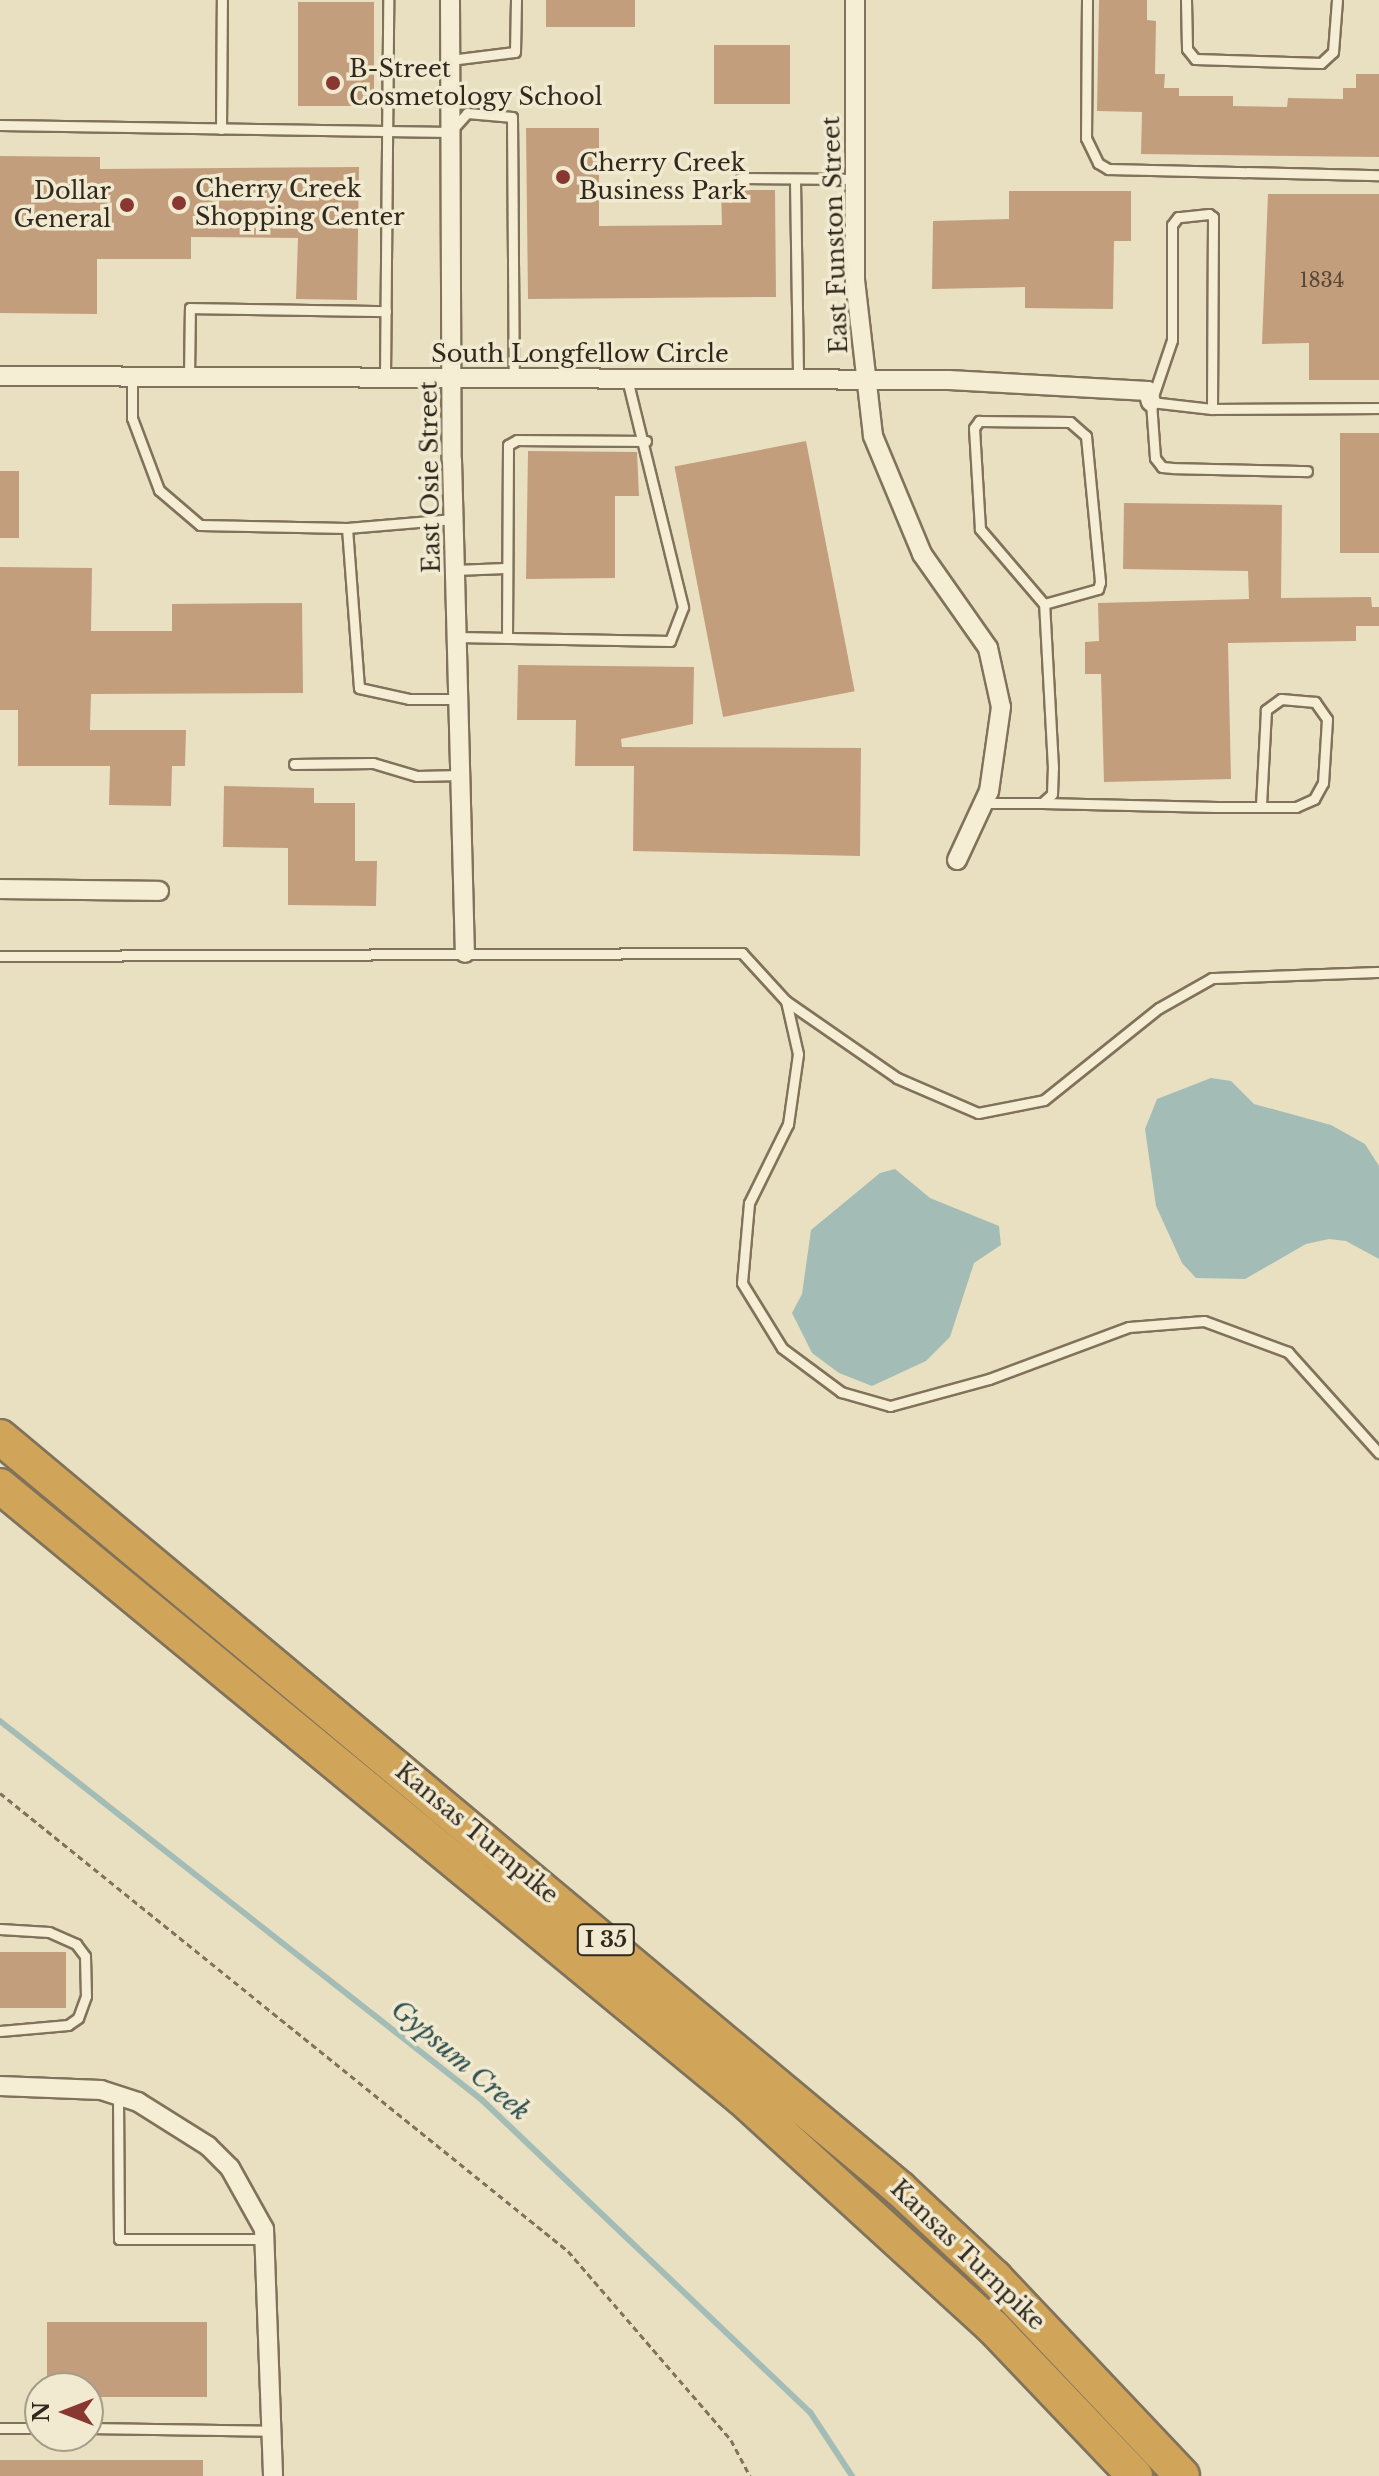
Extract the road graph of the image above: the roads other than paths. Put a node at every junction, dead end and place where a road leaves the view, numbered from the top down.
1 (222, 0) edge
2 (388, 0) edge
3 (450, 0) edge
4 (516, 0) edge
5 (855, 0) edge
6 (1087, 0) edge
7 (1186, 0) edge
8 (1337, 0) edge
9 (450, 60) junction
10 (0, 125) edge
11 (221, 129) junction
12 (388, 131) junction
13 (450, 132) junction
14 (1379, 175) edge
15 (741, 178) dead end
16 (855, 179) junction
17 (795, 181) junction
18 (386, 311) junction
19 (0, 376) edge
20 (132, 376) junction
21 (189, 376) junction
22 (385, 377) junction
23 (452, 377) junction
24 (514, 377) junction
25 (627, 378) junction
26 (798, 379) junction
27 (864, 380) junction
28 (1151, 402) junction
29 (1379, 408) edge
30 (1212, 409) junction
31 (646, 441) junction
32 (1307, 471) dead end
33 (454, 519) junction
34 (347, 528) junction
35 (505, 568) junction
36 (455, 570) junction
37 (1044, 604) junction
38 (457, 637) junction
39 (513, 638) junction
40 (459, 699) junction
41 (294, 764) dead end
42 (461, 775) junction
43 (984, 803) junction
44 (1042, 803) junction
45 (1261, 807) junction
46 (957, 860) dead end
47 (0, 889) edge
48 (159, 891) dead end
49 (465, 953) junction
50 (0, 956) edge
51 (1379, 972) edge
52 (786, 1001) junction
53 (0, 1437) edge
54 (1379, 1453) edge
55 (0, 1486) edge
56 (0, 1929) edge
57 (0, 2031) edge
58 (0, 2086) edge
59 (118, 2095) junction
60 (265, 2239) junction
61 (0, 2428) edge
62 (24, 2428) edge
63 (104, 2428) edge
64 (270, 2431) junction
65 (273, 2476) edge
66 (1135, 2476) edge
67 (1182, 2476) edge

1 - 11 lane
2 - 12 lane
3 - 9 street, East Osie Street
4 - 9 lane
5 - 16 street, East Funston Street
6 - 14 lane
7 - 8 lane
9 - 13 street, East Osie Street
10 - 11 lane
11 - 12 lane
12 - 13 lane
12 - 18 lane
13 - 23 street, East Osie Street
13 - 24 lane
15 - 17 lane
16 - 17 lane
16 - 27 street, East Funston Street
17 - 26 lane
18 - 21 lane
18 - 22 lane
19 - 20 street, South Longfellow Circle
20 - 21 street, South Longfellow Circle
20 - 34 lane
21 - 22 street, South Longfellow Circle
22 - 23 street, South Longfellow Circle
23 - 24 street, South Longfellow Circle
23 - 33 street, East Osie Street
24 - 25 street, South Longfellow Circle
25 - 26 street, South Longfellow Circle
25 - 31 lane
26 - 27 street, South Longfellow Circle
27 - 28 street, South Longfellow Circle
27 - 43 street, East Funston Street
28 - 30 lane
28 - 30 lane
28 - 32 lane
29 - 30 lane
31 - 35 lane
31 - 39 lane
33 - 34 lane
33 - 36 street, East Osie Street
34 - 40 lane
35 - 36 lane
35 - 39 lane
36 - 38 street, East Osie Street
37 - 37 lane
37 - 44 lane
38 - 39 lane
38 - 40 street, East Osie Street
40 - 42 street, East Osie Street
41 - 42 lane
42 - 49 street, East Osie Street
43 - 44 lane
43 - 46 street, East Funston Street
44 - 45 lane
45 - 45 lane
47 - 48 street
49 - 50 lane
49 - 52 lane
51 - 52 lane
52 - 54 lane
53 - 67 highway, Kansas Turnpike / I 35
55 - 66 highway, Kansas Turnpike / I 35
56 - 57 lane
58 - 59 street
59 - 60 street
59 - 60 lane
60 - 64 street
61 - 62 lane
63 - 64 lane
64 - 65 street

